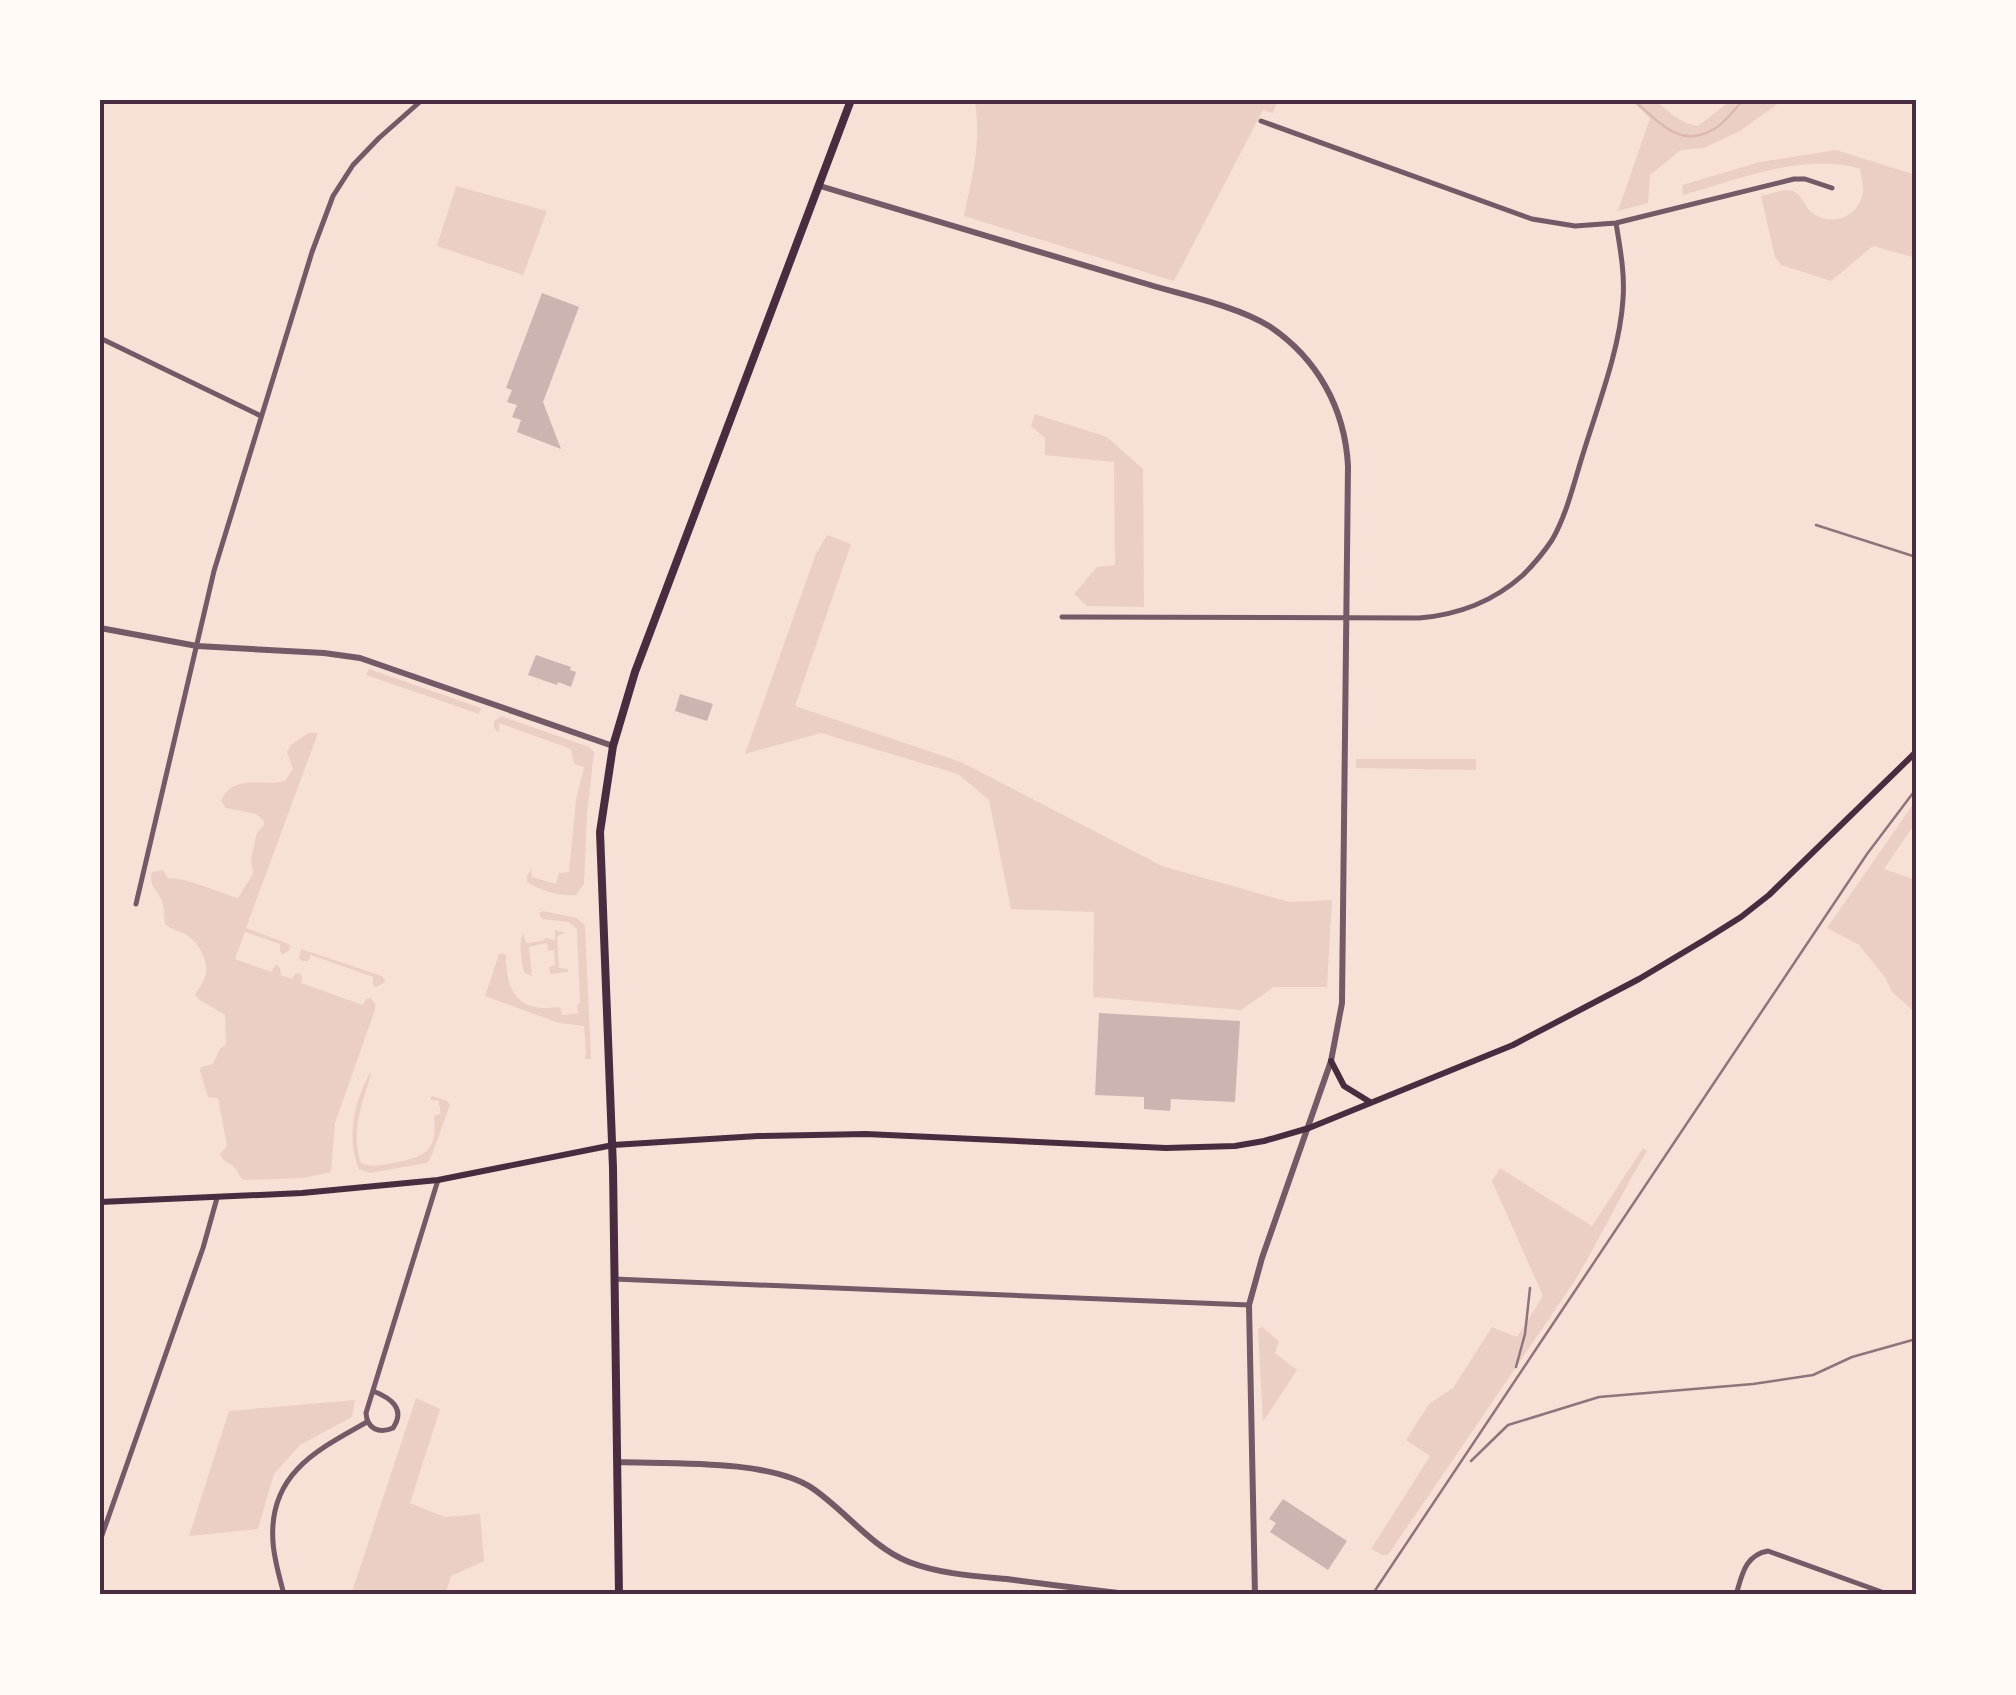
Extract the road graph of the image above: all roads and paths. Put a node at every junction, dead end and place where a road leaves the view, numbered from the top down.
1 (422, 100) edge
2 (851, 100) edge
3 (1261, 121) dead end
4 (820, 186) junction
5 (1832, 188) dead end
6 (1616, 223) junction
7 (100, 338) edge
8 (261, 416) junction
9 (1062, 617) dead end
10 (1346, 617) junction
11 (100, 628) edge
12 (197, 646) junction
13 (613, 746) junction
14 (1916, 752) edge
15 (136, 904) dead end
16 (1331, 1061) junction
17 (1372, 1102) junction
18 (1309, 1128) junction
19 (612, 1145) junction
20 (438, 1180) junction
21 (217, 1198) junction
22 (100, 1202) edge
23 (614, 1279) junction
24 (1249, 1306) junction
25 (373, 1392) junction
26 (367, 1422) junction
27 (617, 1462) junction
28 (100, 1541) edge
29 (284, 1595) edge
30 (618, 1595) edge
31 (1136, 1595) edge
32 (1255, 1595) edge
33 (1736, 1595) edge
34 (1890, 1595) edge

1 - 8 street
2 - 4 main road
3 - 6 street
4 - 10 street
4 - 13 main road
5 - 6 street
6 - 10 street
7 - 8 street
8 - 12 street
9 - 10 street
10 - 16 street
11 - 12 street
12 - 13 street
12 - 15 street
13 - 19 main road
14 - 17 main road
16 - 17 main road
16 - 18 street
17 - 18 main road
18 - 19 main road
18 - 24 street
19 - 20 main road
19 - 23 main road
20 - 21 main road
20 - 25 street
21 - 22 main road
21 - 28 street
23 - 24 street
23 - 27 main road
24 - 32 street
25 - 26 street
25 - 26 street
26 - 29 street
27 - 30 main road
27 - 31 street
33 - 34 street

